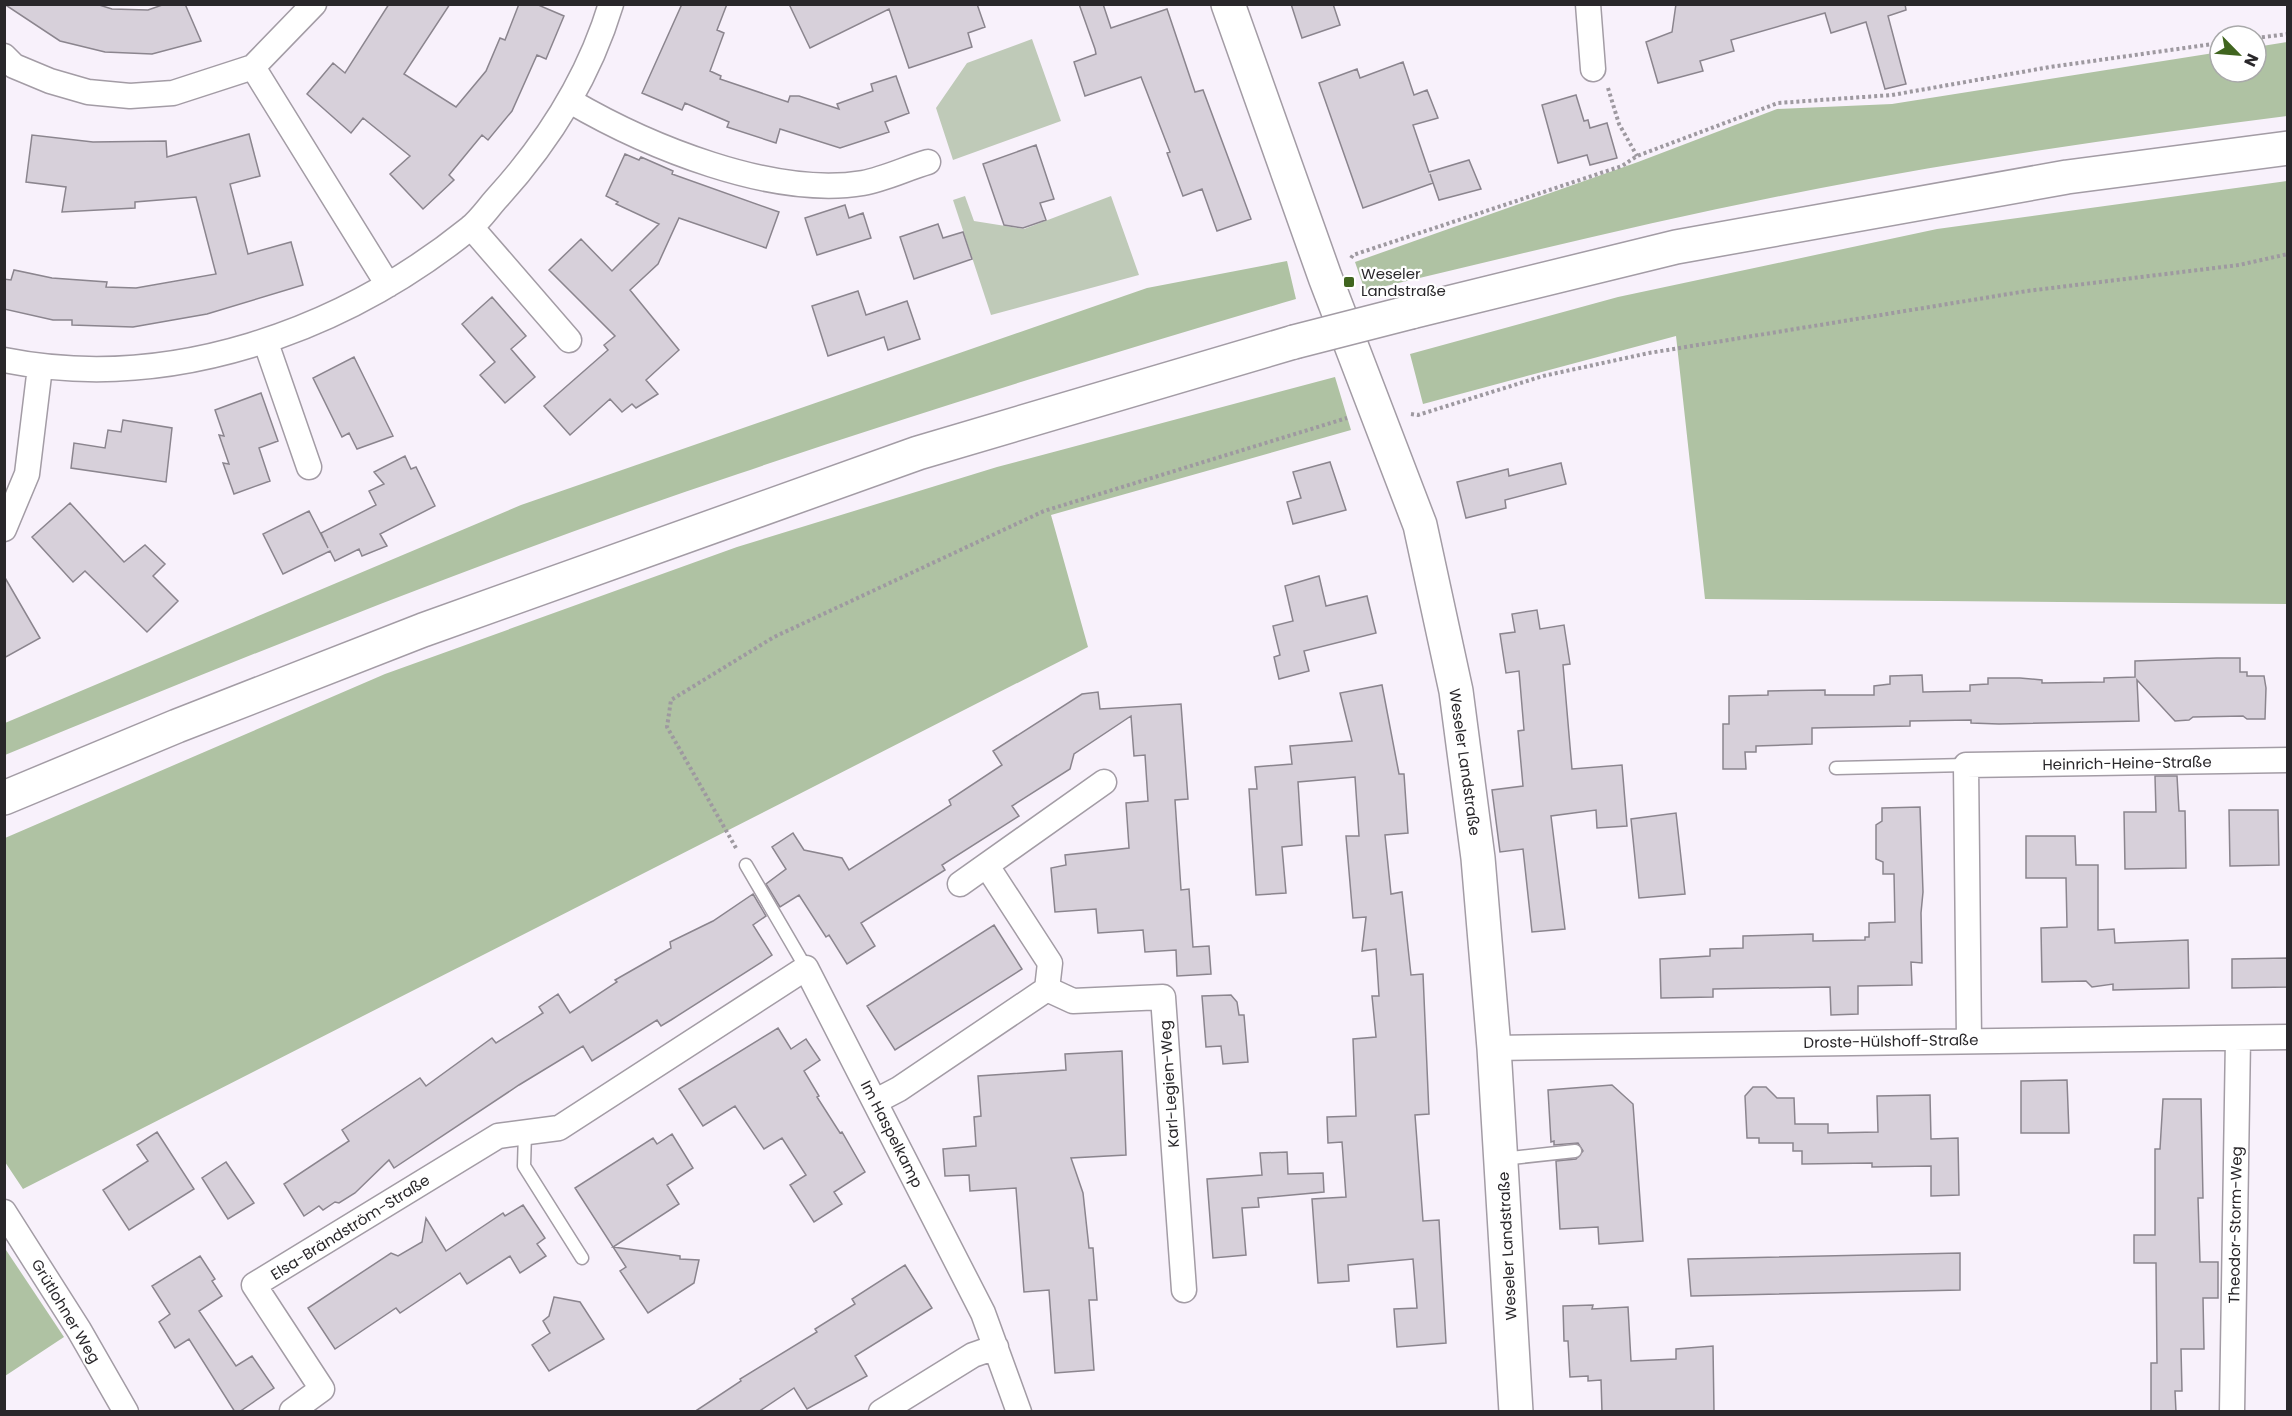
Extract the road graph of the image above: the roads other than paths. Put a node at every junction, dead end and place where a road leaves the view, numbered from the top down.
1 (314, 4) edge
2 (611, 4) edge
3 (1228, 4) edge
4 (1588, 4) edge
5 (4, 56) edge
6 (253, 67) junction
7 (1593, 69) road end
8 (570, 101) junction
9 (2288, 148) edge
10 (928, 162) dead end
11 (471, 227) junction
12 (388, 285) junction
13 (569, 340) dead end
14 (266, 343) junction
15 (4, 360) edge
16 (40, 367) junction
17 (309, 467) dead end
18 (4, 530) edge
19 (2288, 760) edge
20 (1966, 765) junction
21 (1836, 768) dead end
22 (1104, 782) dead end
23 (4, 798) edge
24 (746, 865) road end
25 (987, 866) junction
26 (960, 884) dead end
27 (806, 968) junction
28 (1047, 989) junction
29 (2288, 1037) edge
30 (2238, 1038) junction
31 (1969, 1040) junction
32 (1494, 1048) junction
33 (876, 1101) junction
34 (525, 1132) junction
35 (1575, 1151) dead end
36 (1502, 1159) junction
37 (4, 1212) edge
38 (582, 1258) dead end
39 (1184, 1290) dead end
40 (996, 1347) junction
41 (292, 1411) edge
42 (126, 1412) edge
43 (881, 1412) edge
44 (1019, 1412) edge
45 (1516, 1412) edge
46 (2232, 1412) edge

1 - 6 street
2 - 8 street
3 - 32 main road, Weseler Landstraße
4 - 7 street
5 - 6 street
6 - 12 street
8 - 10 street
8 - 11 street
9 - 23 main road, bridge
11 - 12 street
11 - 13 street
12 - 14 street
14 - 16 street
14 - 17 street
15 - 16 street
16 - 18 street
19 - 20 street, Heinrich-Heine-Straße
20 - 21 lane, Heinrich-Heine-Straße
20 - 31 street
22 - 25 street
24 - 27 lane, Im Haspelkamp
25 - 26 street
25 - 28 street
27 - 33 street, Im Haspelkamp
27 - 34 street, Elsa-Brändström-Straße
28 - 33 street
28 - 39 street, Karl-Legien-Weg
29 - 30 street, Droste-Hülshoff-Straße
30 - 31 street, Droste-Hülshoff-Straße
30 - 46 street, Theodor-Storm-Weg
31 - 32 street, Droste-Hülshoff-Straße
32 - 36 main road, Weseler Landstraße
33 - 40 street, Im Haspelkamp
34 - 38 lane
34 - 41 street, Elsa-Brändström-Straße
35 - 36 lane
36 - 45 main road, Weseler Landstraße
37 - 42 street, Grütlohner Weg
40 - 43 street
40 - 44 street, Im Haspelkamp

